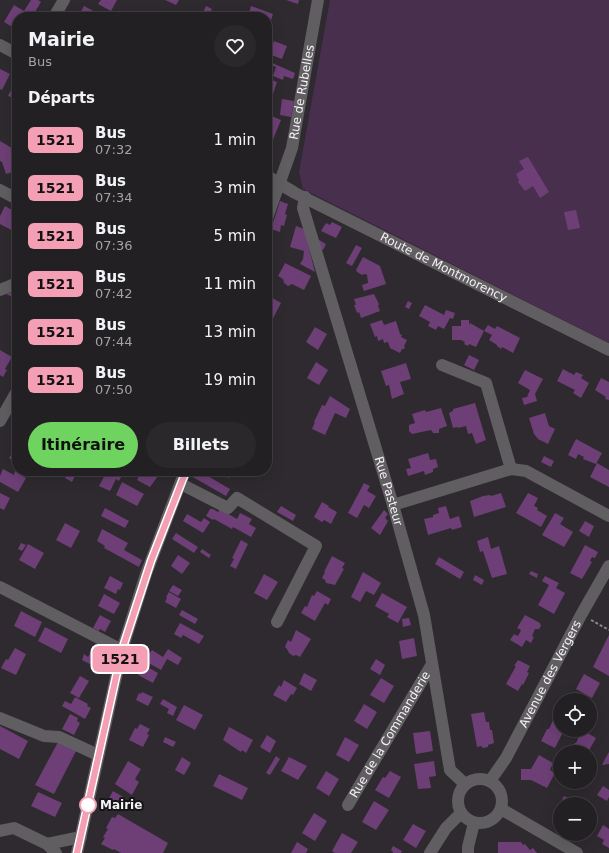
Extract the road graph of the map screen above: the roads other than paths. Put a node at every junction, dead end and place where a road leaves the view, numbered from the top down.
1 (64, 0) edge
2 (318, 0) edge
3 (57, 12) edge
4 (0, 45) edge
5 (12, 51) edge
6 (272, 179) edge
7 (280, 183) junction
8 (0, 190) edge
9 (12, 196) edge
10 (305, 197) junction
11 (272, 205) edge
12 (12, 284) edge
13 (0, 290) edge
14 (609, 350) edge
15 (442, 365) dead end
16 (12, 400) edge
17 (0, 421) edge
18 (511, 469) junction
19 (184, 476) edge
20 (181, 484) junction
21 (393, 505) junction
22 (609, 516) edge
23 (609, 566) edge
24 (0, 587) edge
25 (277, 622) dead end
26 (122, 650) junction
27 (432, 664) junction
28 (0, 718) edge
29 (98, 755) junction
30 (490, 781) junction
31 (465, 784) junction
32 (348, 805) dead end
33 (501, 809) junction
34 (461, 813) junction
35 (474, 823) junction
36 (0, 831) edge
37 (81, 837) junction
38 (47, 844) junction
39 (56, 853) edge
40 (77, 853) edge
41 (430, 853) edge
42 (468, 853) edge
43 (576, 853) edge

1 - 3 street
2 - 7 street, Rue de Rubelles
4 - 5 street
6 - 7 street, Route de Montmorency
7 - 10 street, Route de Montmorency
7 - 11 street, Rue de Rubelles
8 - 9 street
10 - 14 street, Route de Montmorency
10 - 21 street, Rue Pasteur
12 - 13 street
15 - 18 street
16 - 17 street
18 - 21 street
18 - 22 street
19 - 20 street
20 - 25 street
20 - 26 street
21 - 27 street, Rue Pasteur
23 - 30 street, Avenue des Vergers
24 - 26 street
26 - 29 street
27 - 31 street, Rue Pasteur
27 - 32 street, Rue de la Commanderie
28 - 29 street
29 - 37 street
30 - 31 street
30 - 33 street
31 - 34 street
33 - 35 street
33 - 43 street
34 - 35 street
34 - 41 street
35 - 42 street
36 - 38 street
37 - 38 street
37 - 40 street
38 - 39 street

